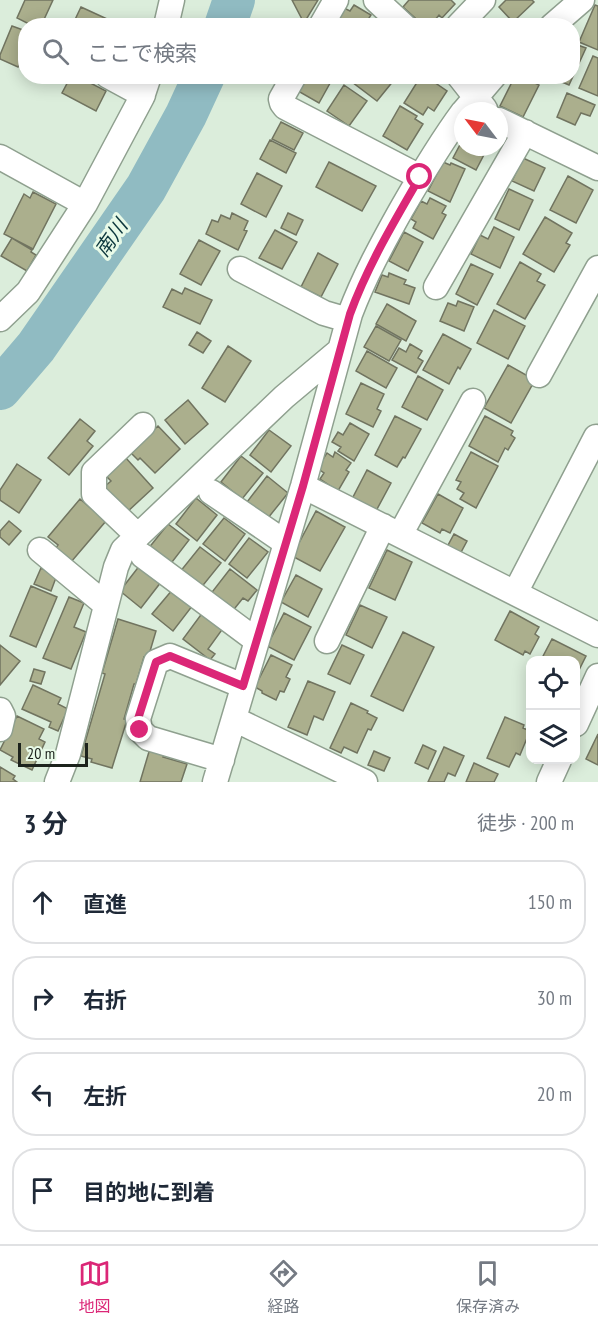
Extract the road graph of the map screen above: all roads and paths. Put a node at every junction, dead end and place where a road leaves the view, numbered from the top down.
1 (172, 0) edge
2 (336, 0) edge
3 (376, 0) edge
4 (483, 0) edge
5 (582, 0) edge
6 (168, 18) edge
7 (326, 18) edge
8 (395, 18) edge
9 (466, 18) edge
10 (561, 18) edge
11 (289, 84) edge
12 (462, 84) edge
13 (488, 84) edge
14 (146, 86) edge
15 (470, 102) edge
16 (476, 102) edge
17 (508, 124) edge
18 (454, 132) edge
19 (525, 132) junction
20 (0, 157) edge
21 (598, 168) edge
22 (420, 177) junction
23 (85, 204) junction
24 (598, 268) edge
25 (240, 269) dead end
26 (436, 287) dead end
27 (0, 319) edge
28 (348, 320) junction
29 (340, 350) junction
30 (539, 375) dead end
31 (473, 401) dead end
32 (143, 425) dead end
33 (596, 437) dead end
34 (303, 486) junction
35 (211, 492) dead end
36 (392, 531) junction
37 (286, 543) junction
38 (140, 546) junction
39 (40, 550) dead end
40 (514, 593) junction
41 (106, 605) junction
42 (598, 635) edge
43 (257, 641) junction
44 (327, 641) dead end
45 (598, 676) edge
46 (243, 686) junction
47 (0, 710) edge
48 (580, 715) edge
49 (234, 719) junction
50 (0, 729) edge
51 (557, 764) edge
52 (218, 771) edge
53 (57, 782) edge
54 (365, 782) edge
55 (549, 782) edge

1 - 6 street
2 - 7 street
3 - 8 street
4 - 9 street
5 - 10 street
11 - 22 street
12 - 15 street
13 - 16 street
14 - 23 street
17 - 19 street
18 - 22 street
19 - 21 street
19 - 26 street
20 - 23 street
22 - 28 street
23 - 27 street
24 - 30 street
25 - 28 street
28 - 29 street
29 - 34 street
29 - 38 street
31 - 36 street
32 - 38 street
33 - 40 street
34 - 36 street
34 - 37 street
35 - 37 street
36 - 40 street
36 - 44 street
37 - 43 street
38 - 41 street
38 - 43 street
39 - 41 street
40 - 42 street
41 - 53 street
43 - 46 street
45 - 48 street
46 - 49 street
46 - 52 street
47 - 50 street
49 - 52 street
49 - 54 street
51 - 55 street

